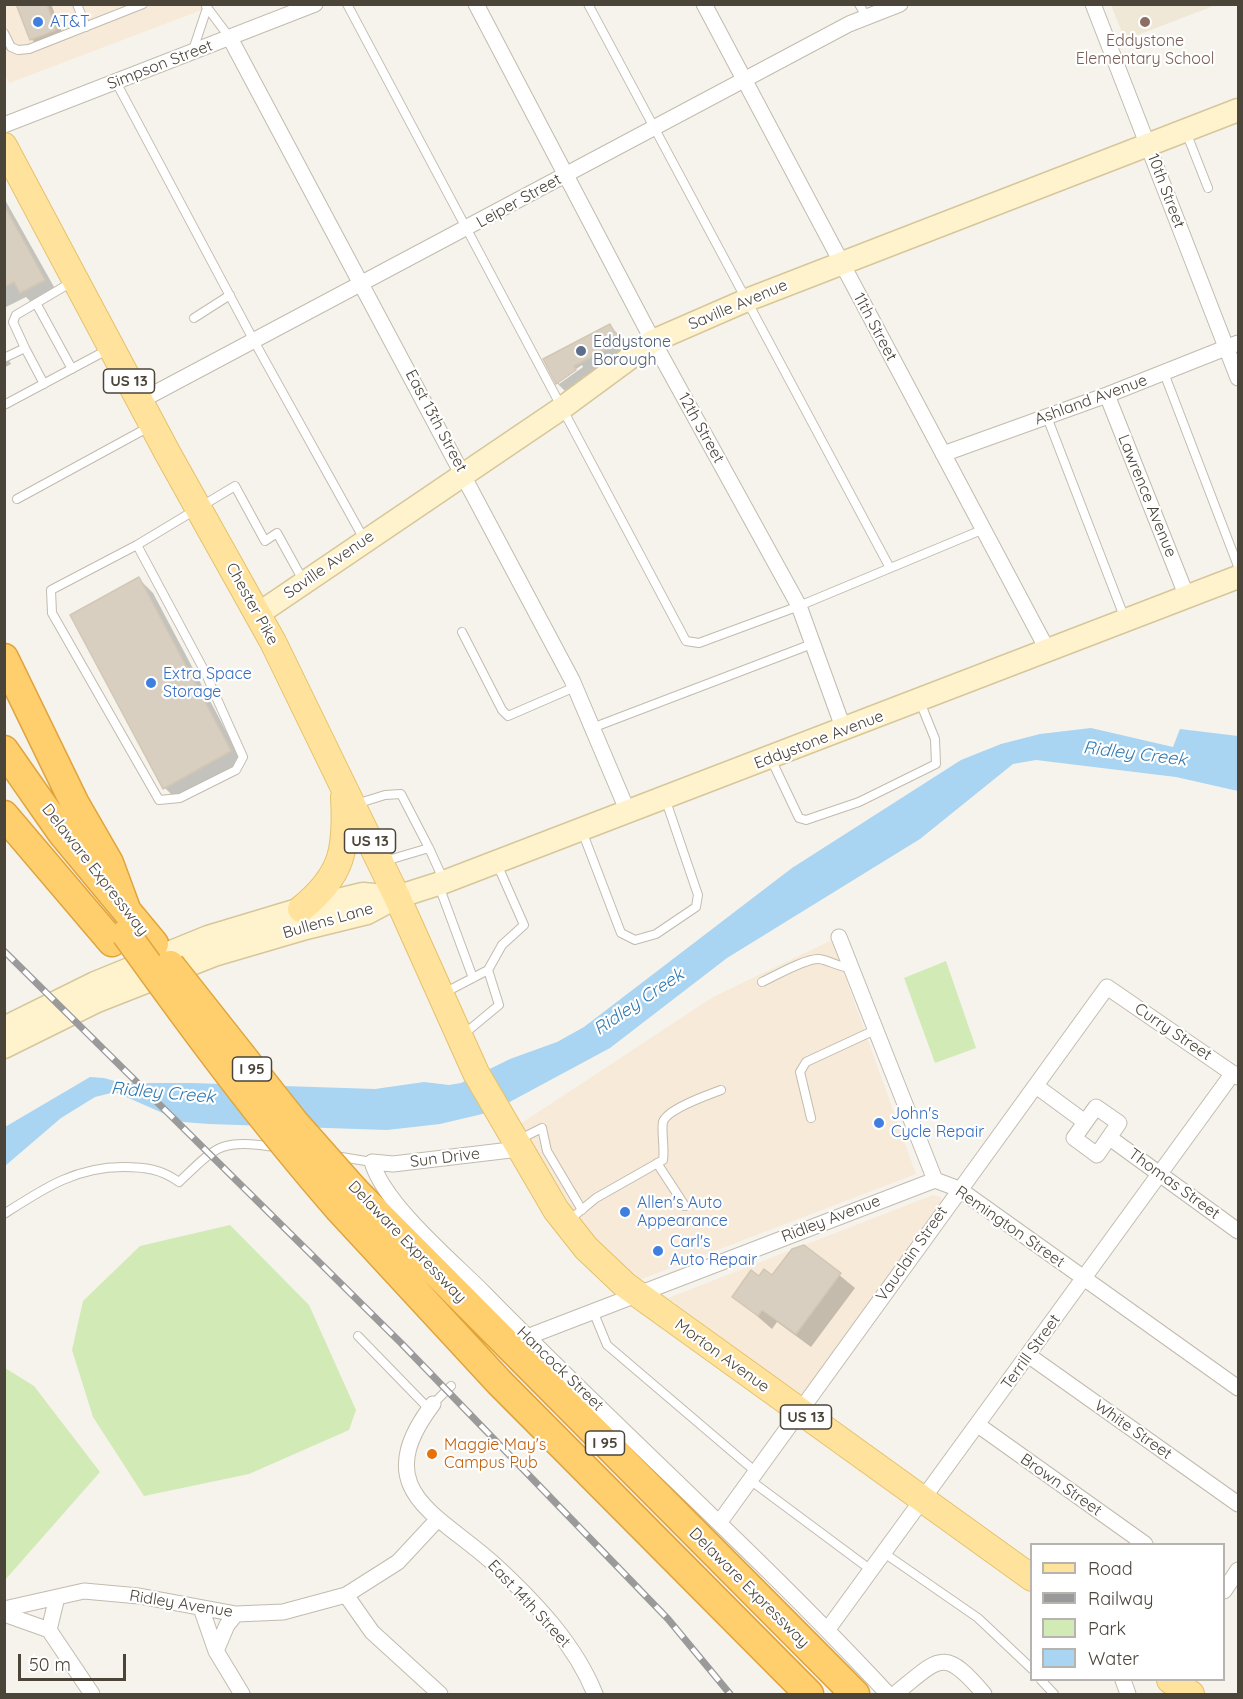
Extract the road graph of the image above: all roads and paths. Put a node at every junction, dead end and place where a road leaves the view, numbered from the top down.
1 (77, 4) edge
2 (143, 4) edge
3 (315, 4) edge
4 (347, 4) edge
5 (476, 4) edge
6 (588, 4) edge
7 (704, 4) edge
8 (900, 4) edge
9 (1093, 4) edge
10 (206, 7) edge
11 (863, 11) edge
12 (86, 27) junction
13 (4, 33) edge
14 (230, 38) junction
15 (191, 53) junction
16 (744, 81) junction
17 (116, 82) junction
18 (1239, 110) edge
19 (4, 125) edge
20 (654, 129) junction
21 (1185, 131) junction
22 (4, 146) edge
23 (1148, 146) junction
24 (566, 175) junction
25 (1208, 188) dead end
26 (466, 230) junction
27 (841, 264) junction
28 (75, 281) junction
29 (362, 283) junction
30 (230, 296) junction
31 (747, 300) junction
32 (36, 303) junction
33 (194, 318) dead end
34 (254, 341) junction
35 (653, 341) junction
36 (1233, 345) edge
37 (25, 348) junction
38 (111, 348) junction
39 (4, 358) edge
40 (72, 369) junction
41 (1164, 373) junction
42 (1239, 378) edge
43 (44, 384) junction
44 (1107, 395) junction
45 (140, 401) junction
46 (4, 405) edge
47 (562, 408) junction
48 (1047, 417) junction
49 (153, 425) junction
50 (943, 454) junction
51 (463, 473) junction
52 (17, 499) dead end
53 (198, 507) junction
54 (984, 529) junction
55 (364, 541) junction
56 (137, 545) junction
57 (1239, 566) edge
58 (890, 568) junction
59 (1239, 577) edge
60 (304, 582) junction
61 (1187, 597) junction
62 (799, 606) junction
63 (258, 614) junction
64 (1126, 620) junction
65 (462, 632) dead end
66 (812, 644) junction
67 (1047, 649) junction
68 (4, 658) edge
69 (575, 687) junction
70 (919, 701) junction
71 (592, 728) junction
72 (844, 730) junction
73 (4, 750) edge
74 (770, 758) junction
75 (4, 776) edge
76 (348, 795) junction
77 (665, 798) junction
78 (628, 812) junction
79 (4, 815) edge
80 (582, 830) junction
81 (429, 848) junction
82 (381, 862) junction
83 (497, 862) junction
84 (442, 883) junction
85 (397, 897) junction
86 (301, 909) junction
87 (126, 928) junction
88 (838, 937) dead end
89 (851, 968) junction
90 (488, 970) junction
91 (473, 978) junction
92 (762, 982) dead end
93 (1107, 987) joint
94 (441, 995) junction
95 (4, 1028) edge
96 (875, 1030) junction
97 (460, 1038) junction
98 (4, 1047) edge
99 (476, 1073) joint
100 (1236, 1075) edge
101 (1036, 1086) junction
102 (721, 1090) dead end
103 (811, 1118) dead end
104 (1085, 1122) junction
105 (1110, 1138) junction
106 (517, 1145) junction
107 (372, 1162) junction
108 (657, 1163) junction
109 (1160, 1174) junction
110 (935, 1180) junction
111 (959, 1189) junction
112 (348, 1200) junction
113 (685, 1206) dead end
114 (4, 1214) edge
115 (573, 1217) junction
116 (1239, 1231) edge
117 (1084, 1279) junction
118 (637, 1294) junction
119 (593, 1311) junction
120 (358, 1336) dead end
121 (527, 1337) junction
122 (1028, 1355) junction
123 (451, 1386) dead end
124 (1239, 1388) edge
125 (431, 1406) junction
126 (800, 1412) junction
127 (978, 1425) junction
128 (753, 1476) junction
129 (922, 1501) junction
130 (1239, 1504) edge
131 (436, 1520) junction
132 (719, 1523) junction
133 (1142, 1543) edge
134 (885, 1553) junction
135 (872, 1570) junction
136 (1239, 1570) edge
137 (1030, 1577) edge
138 (1225, 1590) edge
139 (346, 1594) junction
140 (57, 1597) junction
141 (201, 1608) junction
142 (4, 1609) edge
143 (4, 1614) edge
144 (236, 1614) junction
145 (828, 1629) junction
146 (49, 1630) junction
147 (216, 1651) junction
148 (1030, 1667) edge
149 (1042, 1681) edge
150 (1171, 1681) edge
151 (92, 1695) edge
152 (242, 1695) edge
153 (440, 1695) edge
154 (595, 1695) edge
155 (808, 1695) edge
156 (855, 1695) edge
157 (888, 1695) edge
158 (895, 1695) edge
159 (984, 1695) edge
160 (1054, 1695) edge
161 (1191, 1695) edge

1 - 12 lane
2 - 12 lane
3 - 14 street, Simpson Street
4 - 26 lane
5 - 24 street, 12th Street
6 - 20 lane
7 - 16 street, 11th Street
8 - 11 street, Leiper Street
9 - 23 street, 10th Street
10 - 14 lane
10 - 15 lane
11 - 16 street, Leiper Street
12 - 13 lane
14 - 15 street, Simpson Street
14 - 29 street, East 13th Street
15 - 17 street, Simpson Street
16 - 20 street, Leiper Street
16 - 27 street, 11th Street
17 - 19 street, Simpson Street
17 - 30 lane
18 - 21 street, Saville Avenue
20 - 24 street, Leiper Street
20 - 31 lane
21 - 23 street, Saville Avenue
21 - 25 lane
22 - 28 main road, Chester Pike / US 13
23 - 27 street, Saville Avenue
23 - 36 street, 10th Street
24 - 26 street, Leiper Street
24 - 35 street, 12th Street
26 - 29 street, Leiper Street
26 - 47 lane
27 - 31 street, Saville Avenue
27 - 50 street, 11th Street
28 - 32 lane
28 - 38 main road, Chester Pike / US 13
29 - 34 street, Leiper Street
29 - 51 street, East 13th Street
30 - 33 lane
30 - 34 lane
31 - 35 street, Saville Avenue
31 - 58 lane
32 - 37 lane
32 - 40 lane
34 - 45 street, Leiper Street
34 - 55 lane
35 - 47 street, Saville Avenue
35 - 62 street, 12th Street
36 - 41 street, Ashland Avenue
36 - 42 street, 10th Street
37 - 39 lane
37 - 43 lane
38 - 40 lane
38 - 45 main road, Chester Pike / US 13
40 - 43 lane
41 - 44 street, Ashland Avenue
41 - 57 lane
43 - 46 lane
44 - 48 street, Ashland Avenue
44 - 61 street, Lawrence Avenue
45 - 49 main road, Chester Pike / US 13
47 - 51 street, Saville Avenue
47 - 62 lane
48 - 50 street, Ashland Avenue
48 - 64 lane
49 - 52 lane
49 - 53 main road, Chester Pike / US 13
50 - 54 street, 11th Street
51 - 55 street, Saville Avenue
51 - 69 street, East 13th Street
53 - 56 lane
53 - 60 lane
53 - 63 main road, Chester Pike / US 13
54 - 58 lane
54 - 67 street, 11th Street
55 - 60 street, Saville Avenue
56 - 56 lane
58 - 62 lane
59 - 61 street, Eddystone Avenue
60 - 63 street, Saville Avenue
61 - 64 street, Eddystone Avenue
62 - 66 street, 12th Street
63 - 76 main road, Chester Pike / US 13
64 - 67 street, Eddystone Avenue
65 - 69 lane
66 - 71 lane
66 - 72 street, 12th Street
67 - 70 street, Eddystone Avenue
68 - 87 highway
69 - 71 street, East 13th Street
70 - 72 street, Eddystone Avenue
70 - 74 lane
71 - 78 street, East 13th Street
72 - 74 street, Eddystone Avenue
73 - 87 highway, Delaware Expressway / I 95
74 - 77 street, Eddystone Avenue
75 - 87 highway, Delaware Expressway / I 95
76 - 81 lane
76 - 82 main road, Chester Pike / US 13
76 - 86 main road
77 - 78 street, Eddystone Avenue
77 - 80 lane
78 - 80 street, Eddystone Avenue
79 - 87 highway
80 - 83 street, Eddystone Avenue
81 - 82 lane
81 - 84 lane
82 - 85 main road, Chester Pike / US 13
83 - 84 street, Eddystone Avenue
83 - 90 lane
84 - 85 street, Eddystone Avenue
84 - 91 lane
85 - 86 street, Bullens Lane
85 - 94 main road, Chester Pike / US 13
85 - 98 street, Bullens Lane
86 - 95 street, Bullens Lane
87 - 112 highway, Delaware Expressway / I 95, bridge
87 - 112 highway, Delaware Expressway / I 95, bridge
88 - 89 street, Remington Street
89 - 92 lane
89 - 96 street, Remington Street
90 - 91 lane
90 - 97 lane
91 - 94 lane
93 - 100 street, Curry Street
93 - 101 street, Vauclain Street
94 - 97 main road, Chester Pike / US 13
96 - 103 lane
96 - 110 street, Remington Street
97 - 99 main road, Chester Pike / US 13
99 - 106 main road, Morton Avenue / US 13
100 - 109 street, Terrill Street
101 - 104 street
101 - 111 street, Vauclain Street
102 - 108 lane
104 - 105 street
104 - 105 street
105 - 109 street, Thomas Street
106 - 107 street, Sun Drive
106 - 115 main road, Morton Avenue / US 13
106 - 115 lane
107 - 114 lane
107 - 121 street, Hancock Street
108 - 113 lane
108 - 115 lane
109 - 116 street, Thomas Street
109 - 117 street, Terrill Street
110 - 111 street, Remington Street
110 - 118 street, Ridley Avenue
111 - 117 street, Remington Street
111 - 126 street, Vauclain Street
112 - 155 highway, Delaware Expressway / I 95
112 - 156 highway, Delaware Expressway / I 95
115 - 118 main road, Morton Avenue / US 13
117 - 122 street, Terrill Street
117 - 124 street, Remington Street
118 - 119 street, Ridley Avenue
118 - 126 main road, Morton Avenue / US 13
119 - 121 street, Ridley Avenue
119 - 128 lane
120 - 125 lane
121 - 132 street, Hancock Street
122 - 127 street, Terrill Street
122 - 130 street, White Street
123 - 125 lane
125 - 131 street, East 14th Street
126 - 128 street, Vauclain Street
126 - 129 main road, Morton Avenue / US 13
127 - 129 street, Terrill Street
127 - 133 street, Brown Street
128 - 132 street, Vauclain Street
128 - 135 lane
129 - 134 street, Terrill Street
129 - 137 main road, Morton Avenue / US 13
131 - 139 street, Ridley Avenue
131 - 154 street, East 14th Street
132 - 145 street, Hancock Street
134 - 135 street, Terrill Street
134 - 148 lane
135 - 145 street, Terrill Street
136 - 138 street
139 - 144 street, Ridley Avenue
139 - 153 street
140 - 141 street, Ridley Avenue
140 - 142 street, Ridley Avenue
140 - 146 street
141 - 144 street, Ridley Avenue
141 - 147 street
143 - 146 street
144 - 147 street
145 - 157 street, Hancock Street
146 - 151 street
147 - 152 street
149 - 160 lane
150 - 161 main road
158 - 159 street

